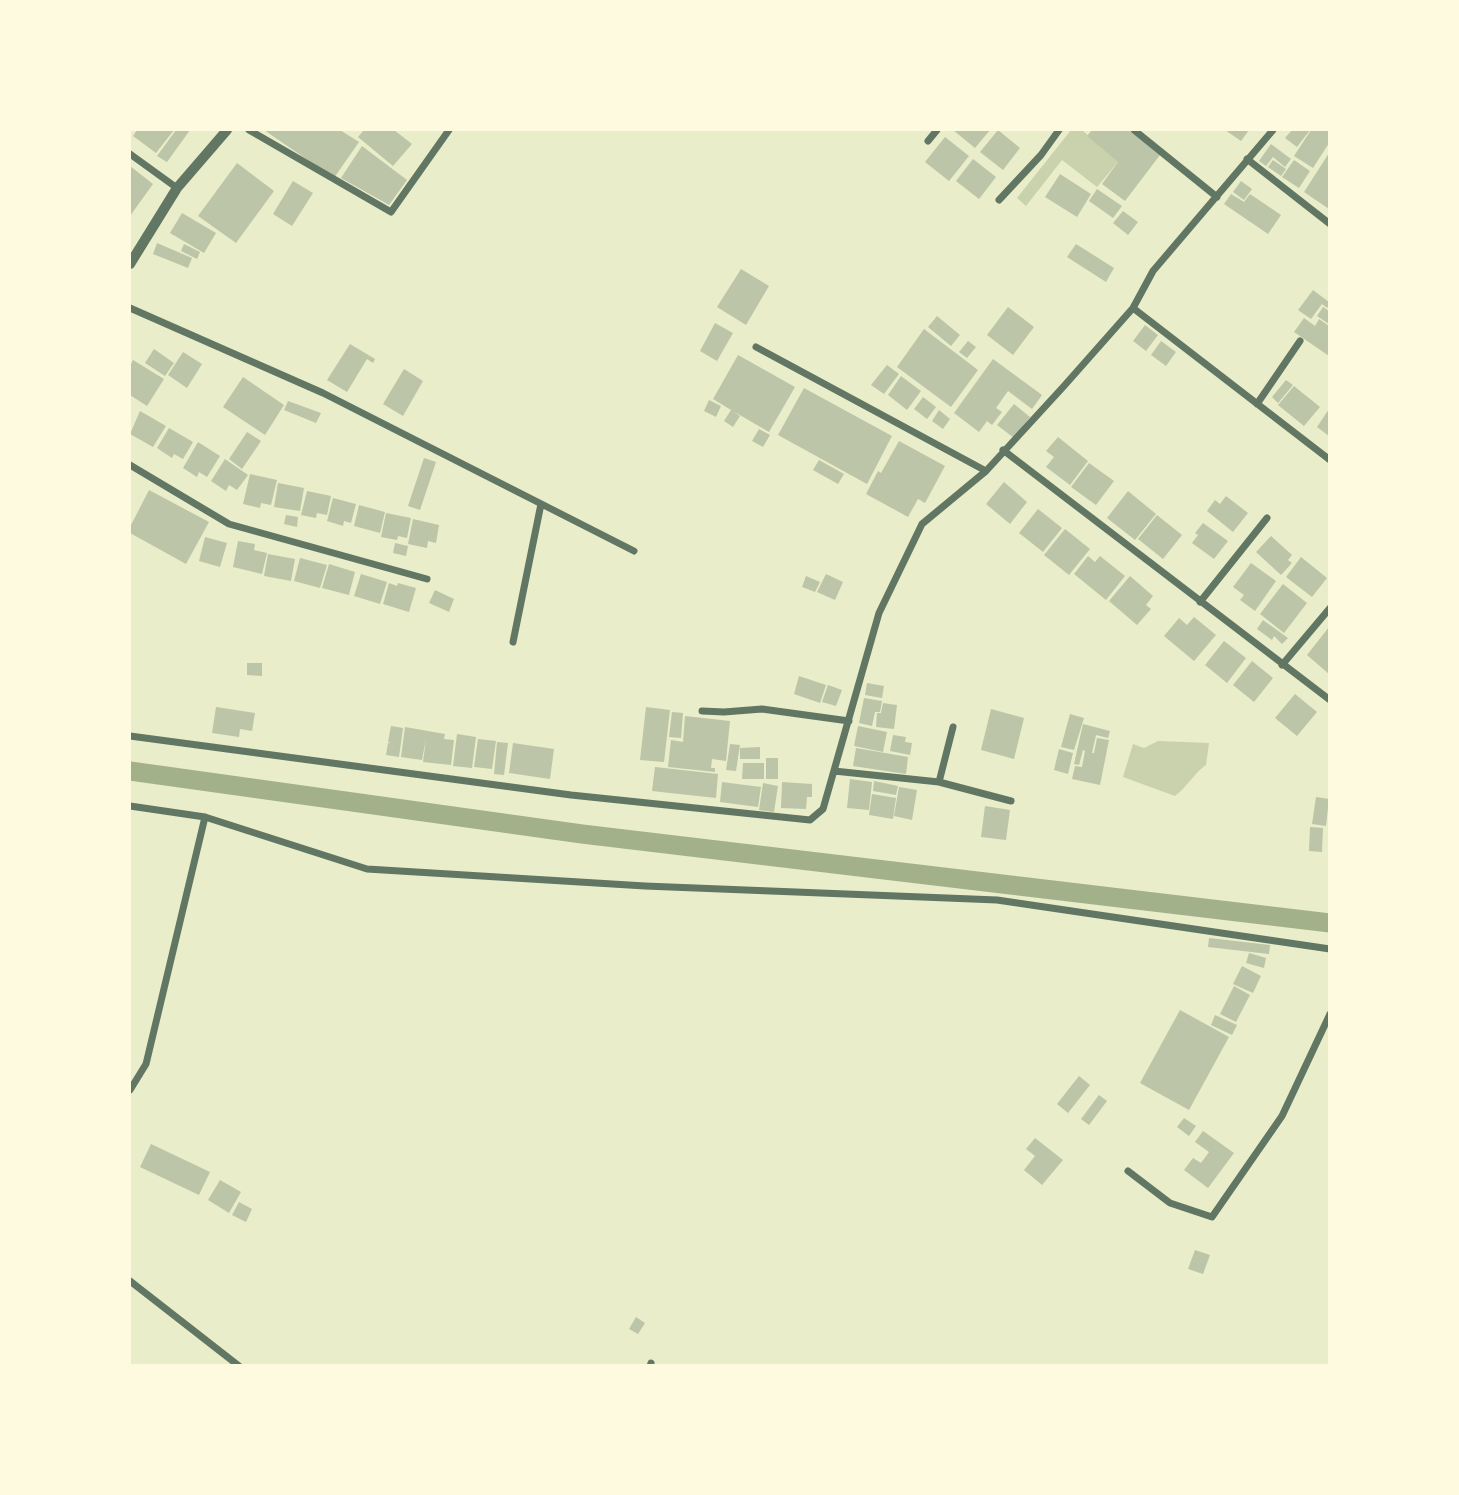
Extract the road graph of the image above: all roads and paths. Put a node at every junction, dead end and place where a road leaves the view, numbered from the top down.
1 (227, 130) edge
2 (249, 130) edge
3 (449, 130) edge
4 (937, 130) edge
5 (1059, 130) edge
6 (1134, 130) edge
7 (1273, 130) edge
8 (928, 141) dead end
9 (130, 154) edge
10 (1247, 159) junction
11 (177, 188) junction
12 (1217, 197) junction
13 (999, 200) dead end
14 (1329, 224) edge
15 (130, 264) edge
16 (130, 308) edge
17 (1133, 308) junction
18 (1300, 341) dead end
19 (756, 347) dead end
20 (1257, 404) junction
21 (1003, 450) junction
22 (1329, 460) edge
23 (130, 465) edge
24 (986, 471) junction
25 (541, 504) junction
26 (1267, 518) dead end
27 (634, 551) dead end
28 (427, 579) dead end
29 (1200, 602) junction
30 (1329, 608) edge
31 (513, 642) dead end
32 (1282, 665) junction
33 (1329, 700) edge
34 (702, 711) dead end
35 (849, 721) junction
36 (953, 727) dead end
37 (130, 736) edge
38 (834, 771) junction
39 (940, 782) junction
40 (1010, 801) dead end
41 (130, 806) edge
42 (205, 817) junction
43 (1329, 949) edge
44 (1329, 1014) edge
45 (130, 1090) edge
46 (1128, 1171) dead end
47 (130, 1281) edge
48 (239, 1366) edge

1 - 11 street
2 - 3 street
4 - 8 street
5 - 13 street
6 - 12 street
7 - 10 street
9 - 11 street
10 - 12 street
10 - 14 street
11 - 15 street
12 - 17 street
16 - 25 street
17 - 20 street
17 - 21 street
18 - 20 street
19 - 24 street
20 - 22 street
21 - 24 street
21 - 29 street
23 - 28 street
24 - 35 street
25 - 27 street
25 - 31 street
26 - 29 street
29 - 32 street
30 - 32 street
32 - 33 street
34 - 35 street
35 - 38 street
36 - 39 street
37 - 38 street
38 - 39 street
39 - 40 street
41 - 42 street
42 - 43 street
42 - 45 street
44 - 46 street
47 - 48 street

